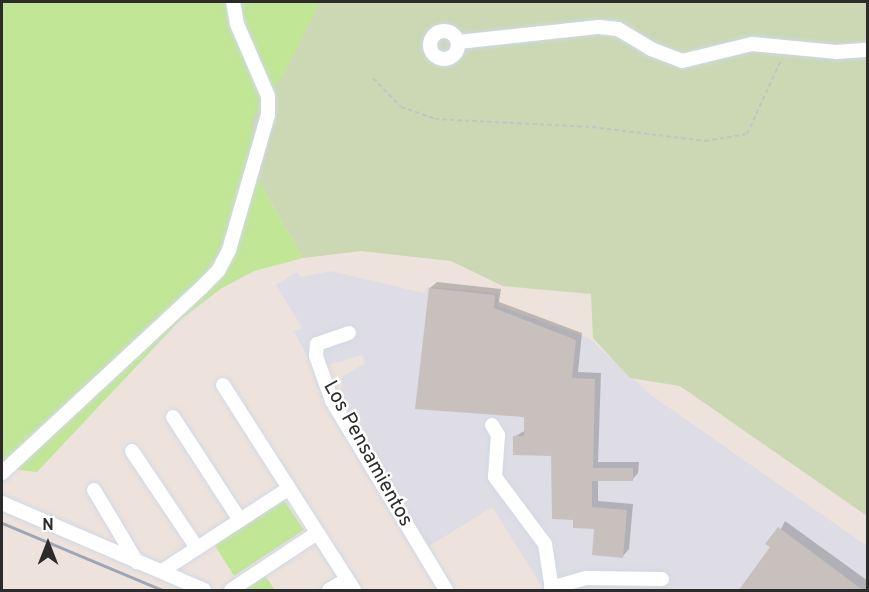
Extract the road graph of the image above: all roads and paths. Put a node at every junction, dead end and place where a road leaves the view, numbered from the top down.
1 (233, 2) edge
2 (458, 42) dead end
3 (788, 46) junction
4 (867, 50) edge
5 (373, 78) dead end
6 (349, 333) dead end
7 (224, 385) dead end
8 (173, 417) dead end
9 (492, 424) dead end
10 (132, 451) dead end
11 (2, 473) edge
12 (288, 489) junction
13 (94, 490) dead end
14 (2, 503) edge
15 (240, 520) junction
16 (317, 533) junction
17 (197, 548) junction
18 (137, 562) junction
19 (162, 571) junction
20 (662, 579) dead end
21 (351, 585) edge
22 (551, 589) edge
23 (204, 591) edge
24 (231, 591) edge
25 (329, 591) edge
26 (446, 591) edge

1 - 11 street
2 - 3 street
3 - 4 street
3 - 5 path
6 - 26 street, Los Pensamientos
7 - 12 street
8 - 15 street
9 - 22 street
10 - 17 street
12 - 15 street
12 - 16 street
13 - 18 street
14 - 18 street
15 - 17 street
16 - 21 street
16 - 24 street
17 - 19 street
18 - 19 street
19 - 23 street
20 - 22 street
21 - 25 street

